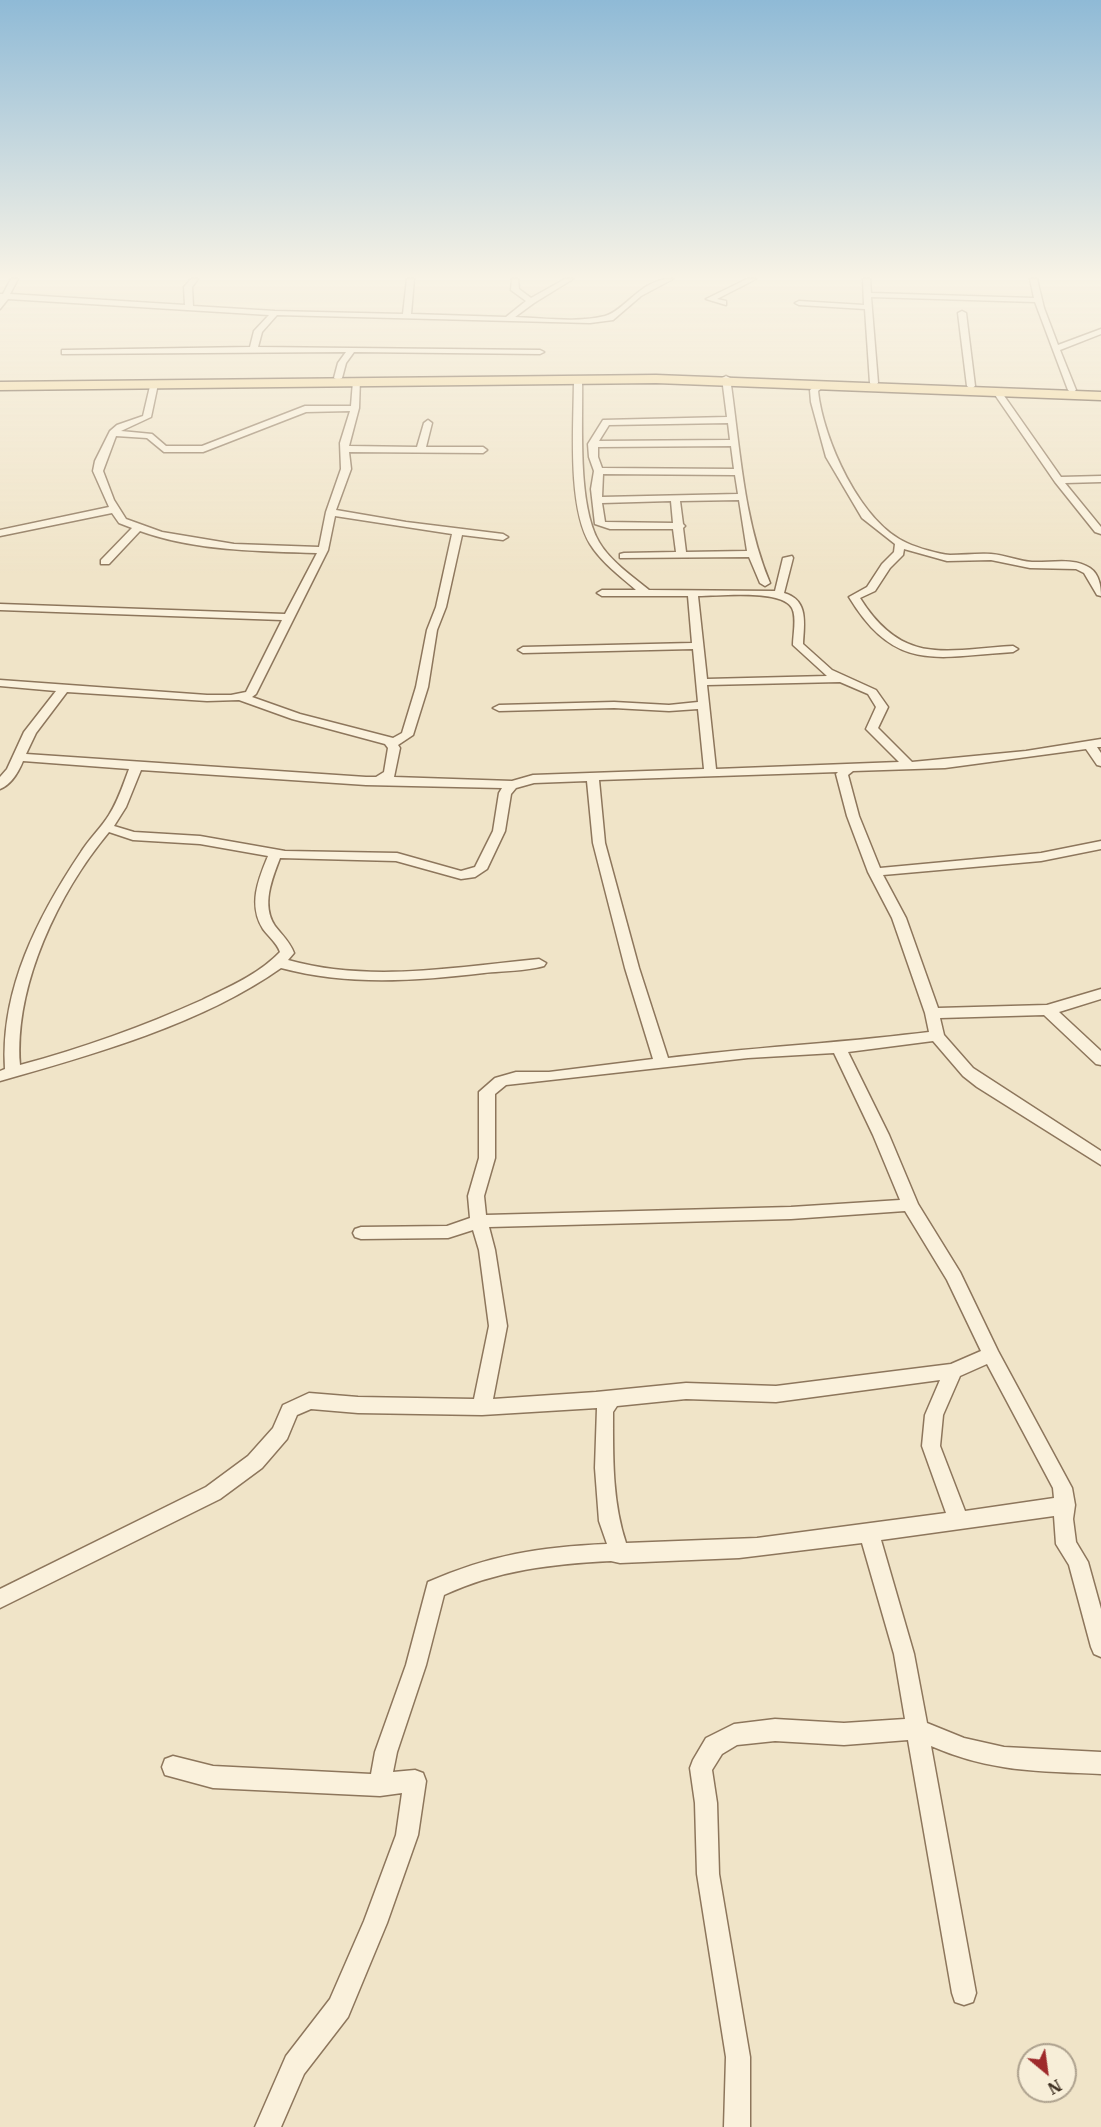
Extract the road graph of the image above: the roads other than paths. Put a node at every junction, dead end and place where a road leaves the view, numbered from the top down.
1 (325, 378) edge
2 (439, 378) edge
3 (874, 378) edge
4 (970, 378) edge
5 (1067, 378) edge
6 (578, 379) junction
7 (726, 379) junction
8 (357, 381) junction
9 (874, 383) junction
10 (154, 384) junction
11 (823, 384) junction
12 (0, 385) edge
13 (971, 386) junction
14 (1072, 390) junction
15 (1101, 391) edge
16 (997, 392) junction
17 (1101, 396) edge
18 (355, 408) junction
19 (731, 420) junction
20 (428, 423) dead end
21 (113, 433) junction
22 (735, 443) junction
23 (592, 444) junction
24 (345, 449) junction
25 (421, 449) junction
26 (483, 450) dead end
27 (599, 471) junction
28 (738, 472) junction
29 (1101, 479) edge
30 (1058, 480) junction
31 (742, 497) junction
32 (675, 498) junction
33 (597, 500) junction
34 (115, 509) junction
35 (331, 512) junction
36 (680, 526) junction
37 (137, 528) junction
38 (1101, 531) edge
39 (457, 532) junction
40 (0, 533) edge
41 (503, 537) dead end
42 (900, 543) junction
43 (323, 550) junction
44 (753, 554) junction
45 (624, 556) dead end
46 (681, 556) junction
47 (788, 558) dead end
48 (105, 562) dead end
49 (765, 583) dead end
50 (602, 593) dead end
51 (646, 593) junction
52 (1101, 593) edge
53 (693, 594) junction
54 (779, 594) junction
55 (0, 607) edge
56 (291, 617) junction
57 (698, 646) junction
58 (1013, 649) dead end
59 (523, 650) dead end
60 (844, 679) junction
61 (702, 682) junction
62 (0, 683) edge
63 (64, 688) junction
64 (242, 697) junction
65 (703, 705) junction
66 (500, 708) dead end
67 (392, 744) junction
68 (1095, 744) edge
69 (19, 758) junction
70 (1101, 762) edge
71 (908, 765) junction
72 (136, 766) junction
73 (850, 767) junction
74 (710, 773) junction
75 (593, 778) junction
76 (379, 780) junction
77 (0, 785) edge
78 (512, 786) junction
79 (106, 827) junction
80 (1101, 846) edge
81 (276, 853) junction
82 (875, 872) junction
83 (281, 963) junction
84 (539, 963) dead end
85 (1101, 994) edge
86 (1048, 1010) junction
87 (932, 1013) junction
88 (937, 1036) junction
89 (839, 1048) junction
90 (1101, 1060) edge
91 (662, 1063) junction
92 (7, 1074) edge
93 (1101, 1159) edge
94 (910, 1205) junction
95 (480, 1221) junction
96 (361, 1233) dead end
97 (991, 1354) junction
98 (952, 1371) junction
99 (611, 1399) junction
100 (482, 1407) junction
101 (1065, 1505) junction
102 (958, 1519) junction
103 (869, 1533) junction
104 (620, 1554) junction
105 (0, 1599) edge
106 (1101, 1647) edge
107 (916, 1729) junction
108 (1101, 1763) edge
109 (173, 1767) dead end
110 (380, 1785) junction
111 (964, 1994) dead end
112 (268, 2127) edge
113 (737, 2127) edge

1 - 12 main road
2 - 7 main road
3 - 9 street
4 - 13 street
5 - 14 street
6 - 7 main road
6 - 8 main road
6 - 51 street
7 - 9 main road
7 - 11 main road
7 - 19 street
8 - 10 main road
8 - 18 street
9 - 13 main road
10 - 12 main road
10 - 21 street
11 - 16 main road
11 - 42 street
13 - 14 main road
14 - 15 main road
16 - 17 main road
16 - 30 street
18 - 21 street
18 - 24 street
19 - 22 street
19 - 23 street
20 - 25 street
21 - 34 street
22 - 23 street
22 - 28 street
23 - 27 street
24 - 25 street
24 - 35 street
25 - 26 street
27 - 28 street
27 - 33 street
28 - 31 street
29 - 30 street
30 - 38 street
31 - 32 street
31 - 44 street
32 - 33 street
32 - 36 street
33 - 36 street
34 - 37 street
34 - 40 street
35 - 39 street
35 - 43 street
36 - 46 street
37 - 43 street
37 - 48 street
39 - 41 street
39 - 67 street
42 - 52 street
42 - 58 street
43 - 56 street
44 - 46 street
44 - 49 street
45 - 46 street
47 - 54 street
50 - 51 street
51 - 53 street
53 - 54 street
53 - 57 street
54 - 60 street
55 - 56 street
56 - 64 street
57 - 59 street
57 - 61 street
60 - 61 street
60 - 71 street
61 - 65 street
62 - 63 street
63 - 64 street
63 - 69 street
64 - 67 street
65 - 66 street
65 - 74 street
67 - 76 street
68 - 70 street
68 - 71 street
69 - 72 street
69 - 77 street
71 - 73 street
72 - 76 street
72 - 79 street
73 - 74 street
73 - 82 street
74 - 75 street
75 - 78 street
75 - 91 street
76 - 78 street
78 - 81 street
79 - 81 street
79 - 92 street
80 - 82 street
81 - 83 street
82 - 87 street
83 - 84 street
83 - 92 street
85 - 86 street
86 - 87 street
86 - 90 street
87 - 88 street
88 - 89 street
88 - 93 street
89 - 91 street
89 - 94 street
91 - 95 street
94 - 95 street
94 - 97 street
95 - 96 street
95 - 100 street
97 - 98 street
97 - 101 street
98 - 99 street
98 - 102 street
99 - 100 street
99 - 104 street
100 - 105 street
101 - 102 street
101 - 106 street
102 - 103 street
103 - 104 street
103 - 107 street
104 - 110 street
107 - 108 street
107 - 111 street
107 - 113 street
109 - 110 street
110 - 112 street

